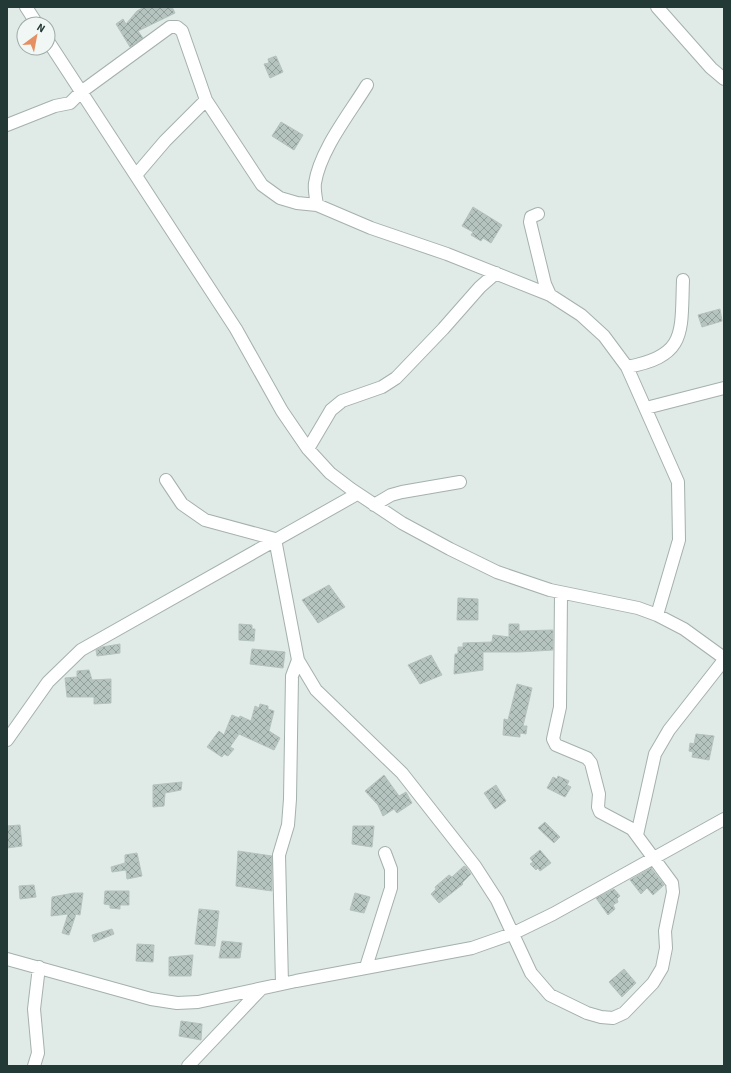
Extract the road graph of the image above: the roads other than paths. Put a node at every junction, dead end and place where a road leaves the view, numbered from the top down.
1 (26, 7) edge
2 (657, 7) edge
3 (32, 16) edge
4 (56, 53) edge
5 (724, 79) edge
6 (367, 85) dead end
7 (81, 92) junction
8 (206, 100) junction
9 (7, 125) edge
10 (136, 175) junction
11 (317, 205) junction
12 (538, 214) dead end
13 (496, 273) junction
14 (682, 280) dead end
15 (550, 295) junction
16 (627, 367) junction
17 (724, 388) edge
18 (646, 408) junction
19 (308, 449) junction
20 (166, 480) dead end
21 (460, 482) dead end
22 (357, 494) junction
23 (374, 505) junction
24 (276, 539) junction
25 (561, 593) junction
26 (657, 615) junction
27 (724, 659) edge
28 (298, 660) junction
29 (7, 740) edge
30 (724, 819) edge
31 (637, 835) junction
32 (385, 853) dead end
33 (654, 857) junction
34 (512, 934) junction
35 (7, 959) edge
36 (39, 967) junction
37 (366, 967) junction
38 (282, 984) junction
39 (261, 989) junction
40 (34, 1066) edge
41 (188, 1066) edge

1 - 3 street
2 - 5 street
4 - 7 street
6 - 11 street
7 - 8 street
7 - 9 street
7 - 10 street
8 - 10 street
8 - 11 street
10 - 19 street
11 - 13 street
12 - 15 street
13 - 15 street
13 - 19 street
14 - 16 street
15 - 16 street
16 - 18 street
17 - 18 street
18 - 26 street
19 - 22 street
20 - 24 street
21 - 23 street
22 - 23 street
22 - 24 street
23 - 25 street
24 - 28 street
24 - 29 street
25 - 26 street
25 - 31 street
26 - 27 street
27 - 31 street
28 - 34 street
28 - 38 street
30 - 33 street
31 - 33 street
32 - 37 street
33 - 34 street
33 - 34 street
34 - 37 street
35 - 36 street
36 - 39 street
36 - 40 street
37 - 38 street
38 - 39 street
39 - 41 street

